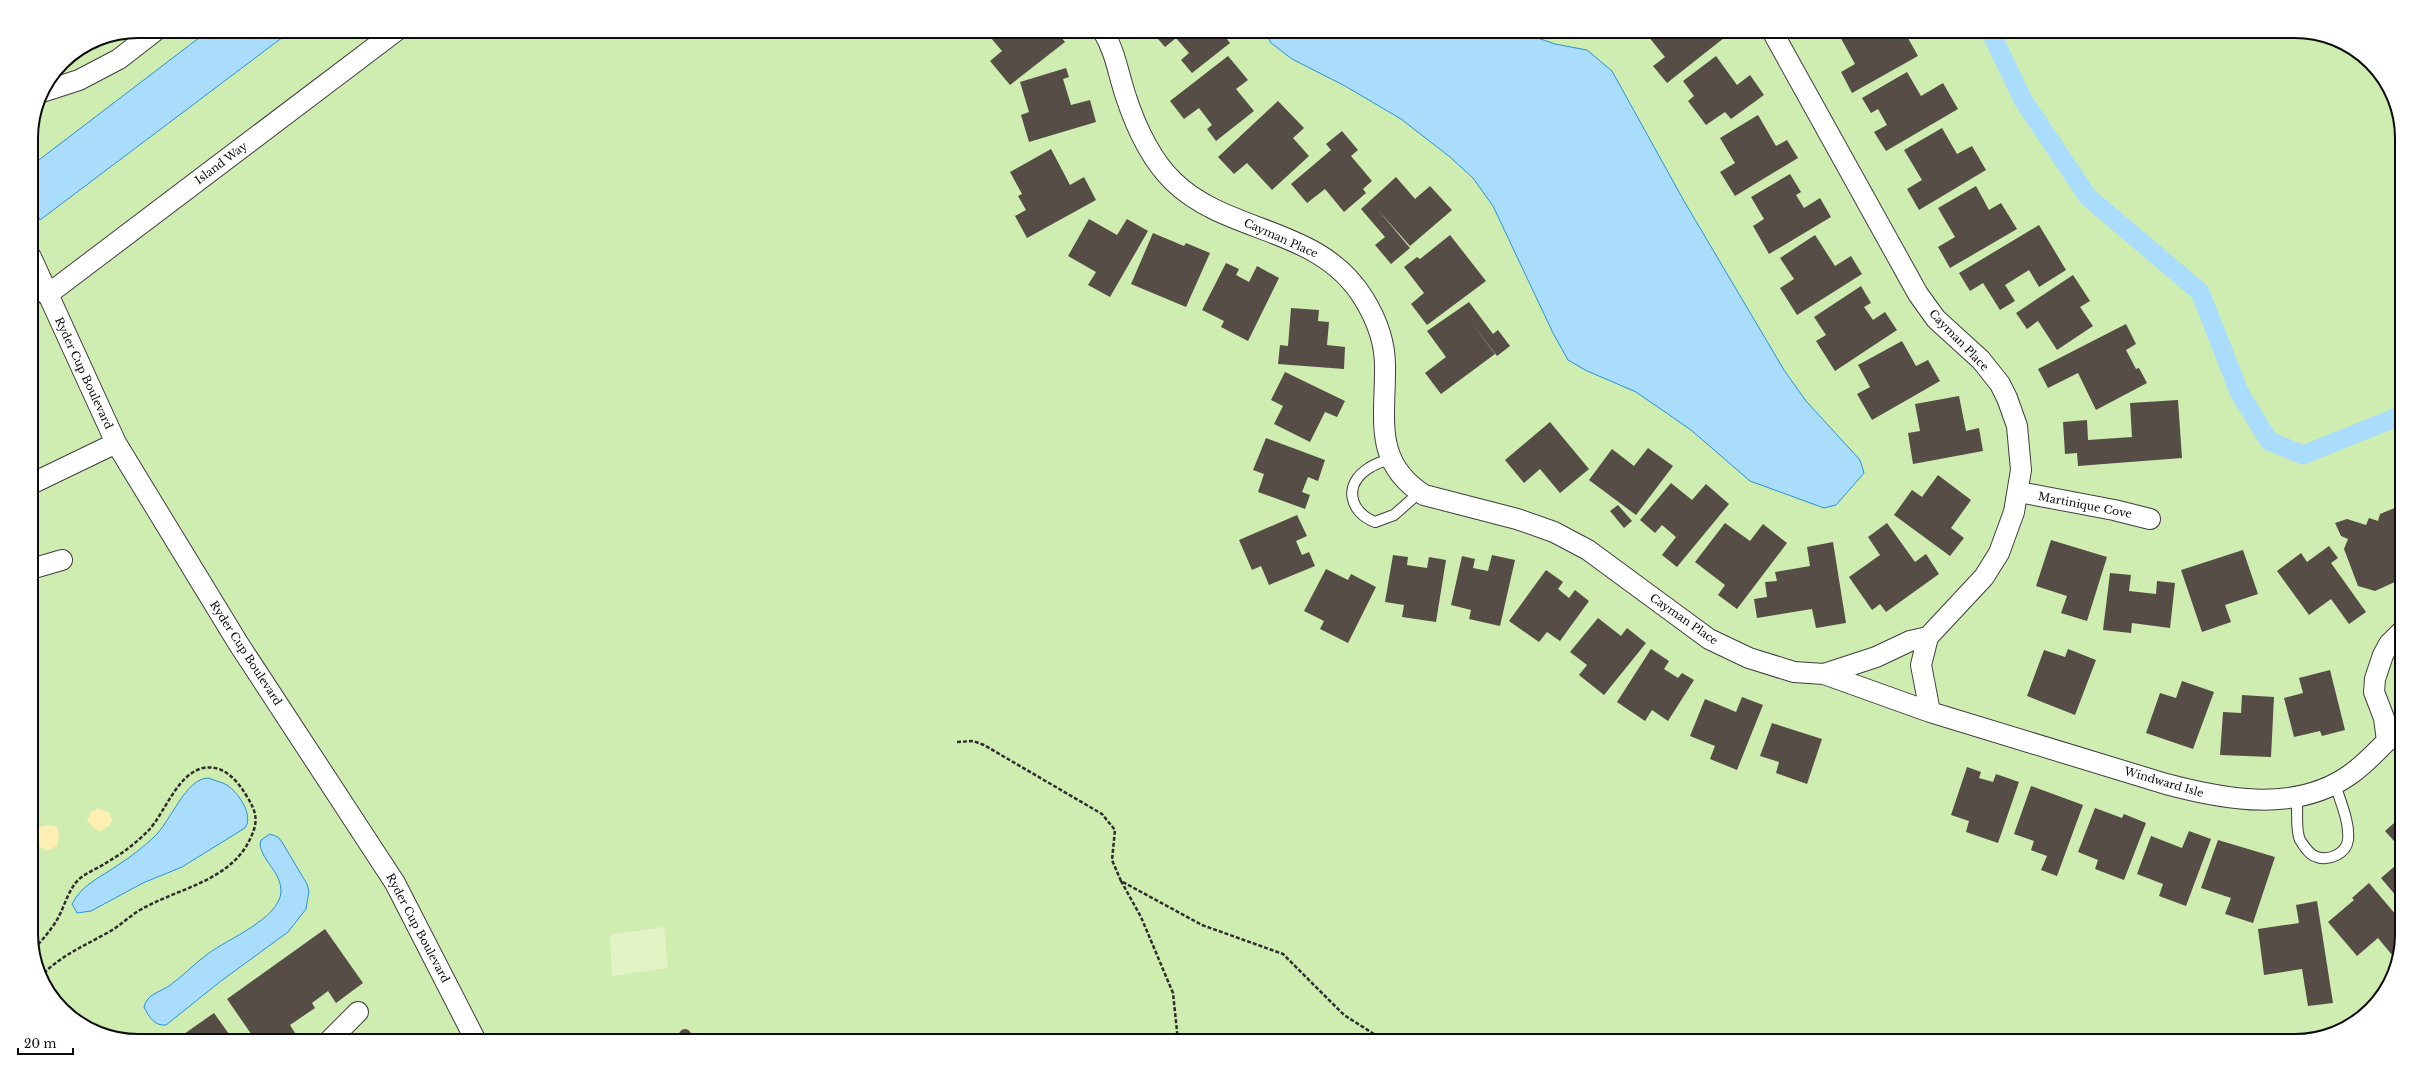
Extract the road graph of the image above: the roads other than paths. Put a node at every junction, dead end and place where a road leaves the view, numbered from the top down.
1 (146, 38) edge
2 (387, 38) edge
3 (1106, 38) edge
4 (1776, 38) edge
5 (50, 89) edge
6 (38, 274) edge
7 (47, 295) junction
8 (116, 443) junction
9 (1392, 458) junction
10 (38, 481) edge
11 (1420, 492) junction
12 (2019, 492) junction
13 (2150, 519) dead end
14 (62, 560) dead end
15 (38, 567) edge
16 (1928, 638) junction
17 (2395, 639) edge
18 (1824, 674) junction
19 (1930, 712) junction
20 (2394, 738) edge
21 (2335, 784) junction
22 (2297, 797) junction
23 (358, 1012) dead end
24 (336, 1034) edge
25 (472, 1034) edge

1 - 5 street
2 - 7 street, Island Way
3 - 9 street, Cayman Place
4 - 12 street, Cayman Place
6 - 7 street, Ryder Cup Boulevard
7 - 8 street, Ryder Cup Boulevard
8 - 10 street
8 - 25 street, Ryder Cup Boulevard
9 - 11 street, Cayman Place
9 - 11 lane
11 - 18 street, Cayman Place
12 - 13 street, Martinique Cove
12 - 16 street, Cayman Place
14 - 15 street
16 - 18 street, Cayman Place
16 - 19 street
17 - 20 street, Windward Isle
18 - 19 street, Windward Isle
19 - 22 street, Windward Isle
20 - 21 street, Windward Isle
21 - 22 street, Windward Isle
21 - 22 lane
23 - 24 street

